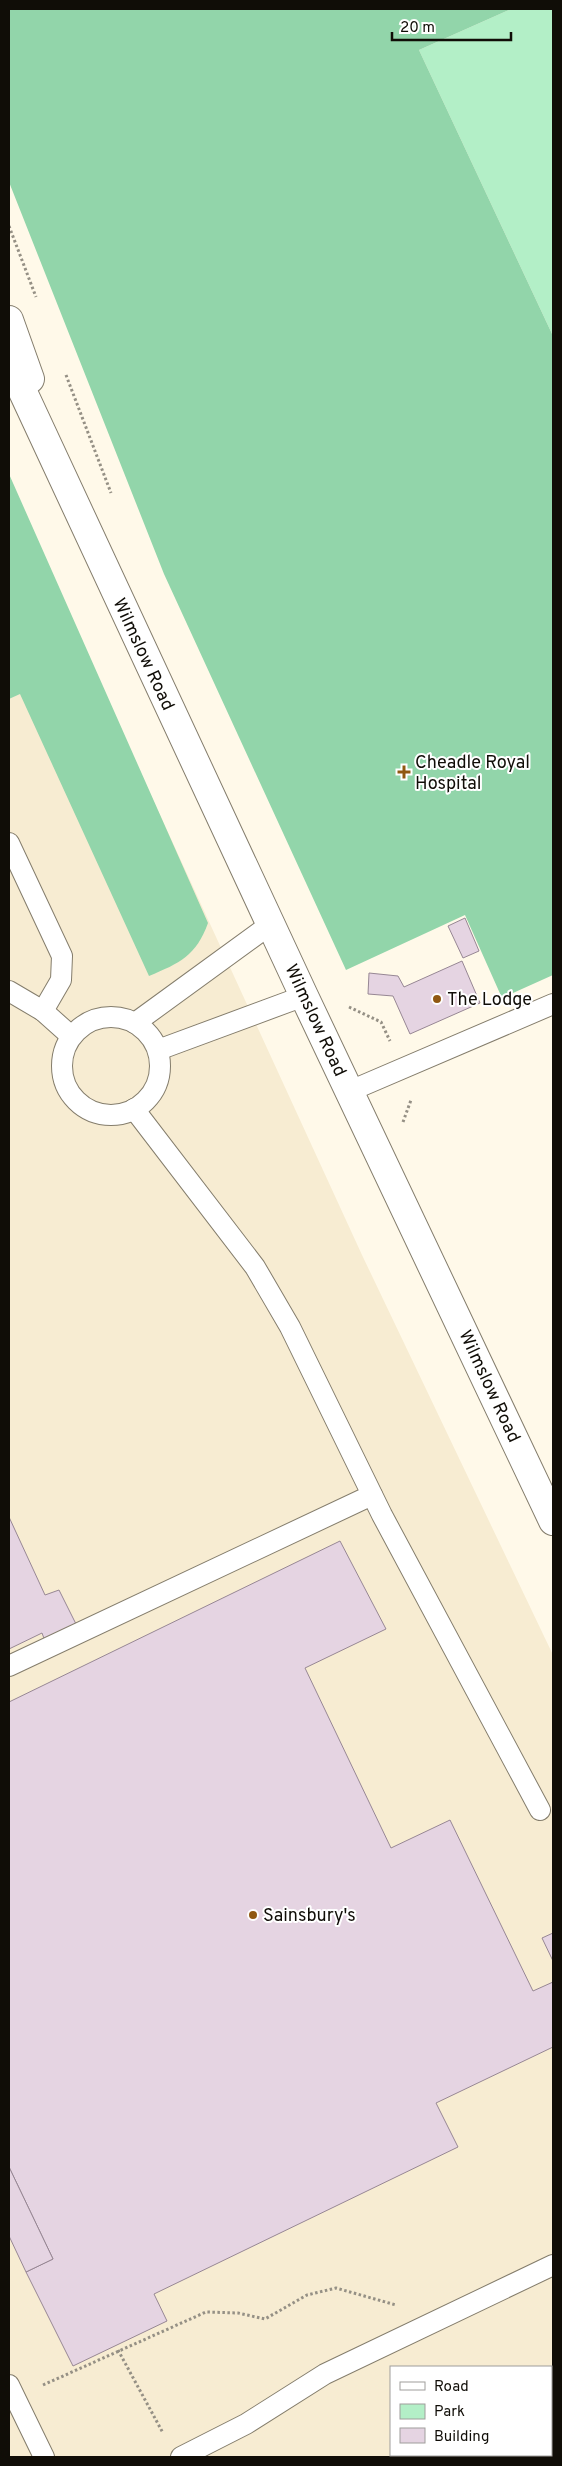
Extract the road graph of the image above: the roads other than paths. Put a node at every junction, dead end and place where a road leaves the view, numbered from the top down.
1 (9, 320) edge
2 (9, 362) edge
3 (82, 519) junction
4 (9, 843) edge
5 (271, 924) junction
6 (9, 991) edge
7 (304, 996) junction
8 (553, 1004) edge
9 (43, 1011) junction
10 (135, 1023) junction
11 (71, 1036) junction
12 (158, 1050) junction
13 (350, 1091) junction
14 (134, 1110) junction
15 (372, 1495) junction
16 (553, 1521) edge
17 (9, 1666) edge
18 (540, 1810) dead end
19 (553, 2265) edge
20 (12, 2392) edge
21 (44, 2457) edge
22 (180, 2457) edge

1 - 3 main road, Wilmslow Road
2 - 3 main road, Wilmslow Road
3 - 5 main road, Wilmslow Road
4 - 9 lane
5 - 7 main road, Wilmslow Road
5 - 10 lane
6 - 9 lane
7 - 12 lane
7 - 13 main road, Wilmslow Road
8 - 13 lane
9 - 11 lane
10 - 11 lane
10 - 12 lane
11 - 14 lane
12 - 14 lane
13 - 16 main road, Wilmslow Road
14 - 15 lane
15 - 17 lane
15 - 18 lane
19 - 22 lane
20 - 21 lane

